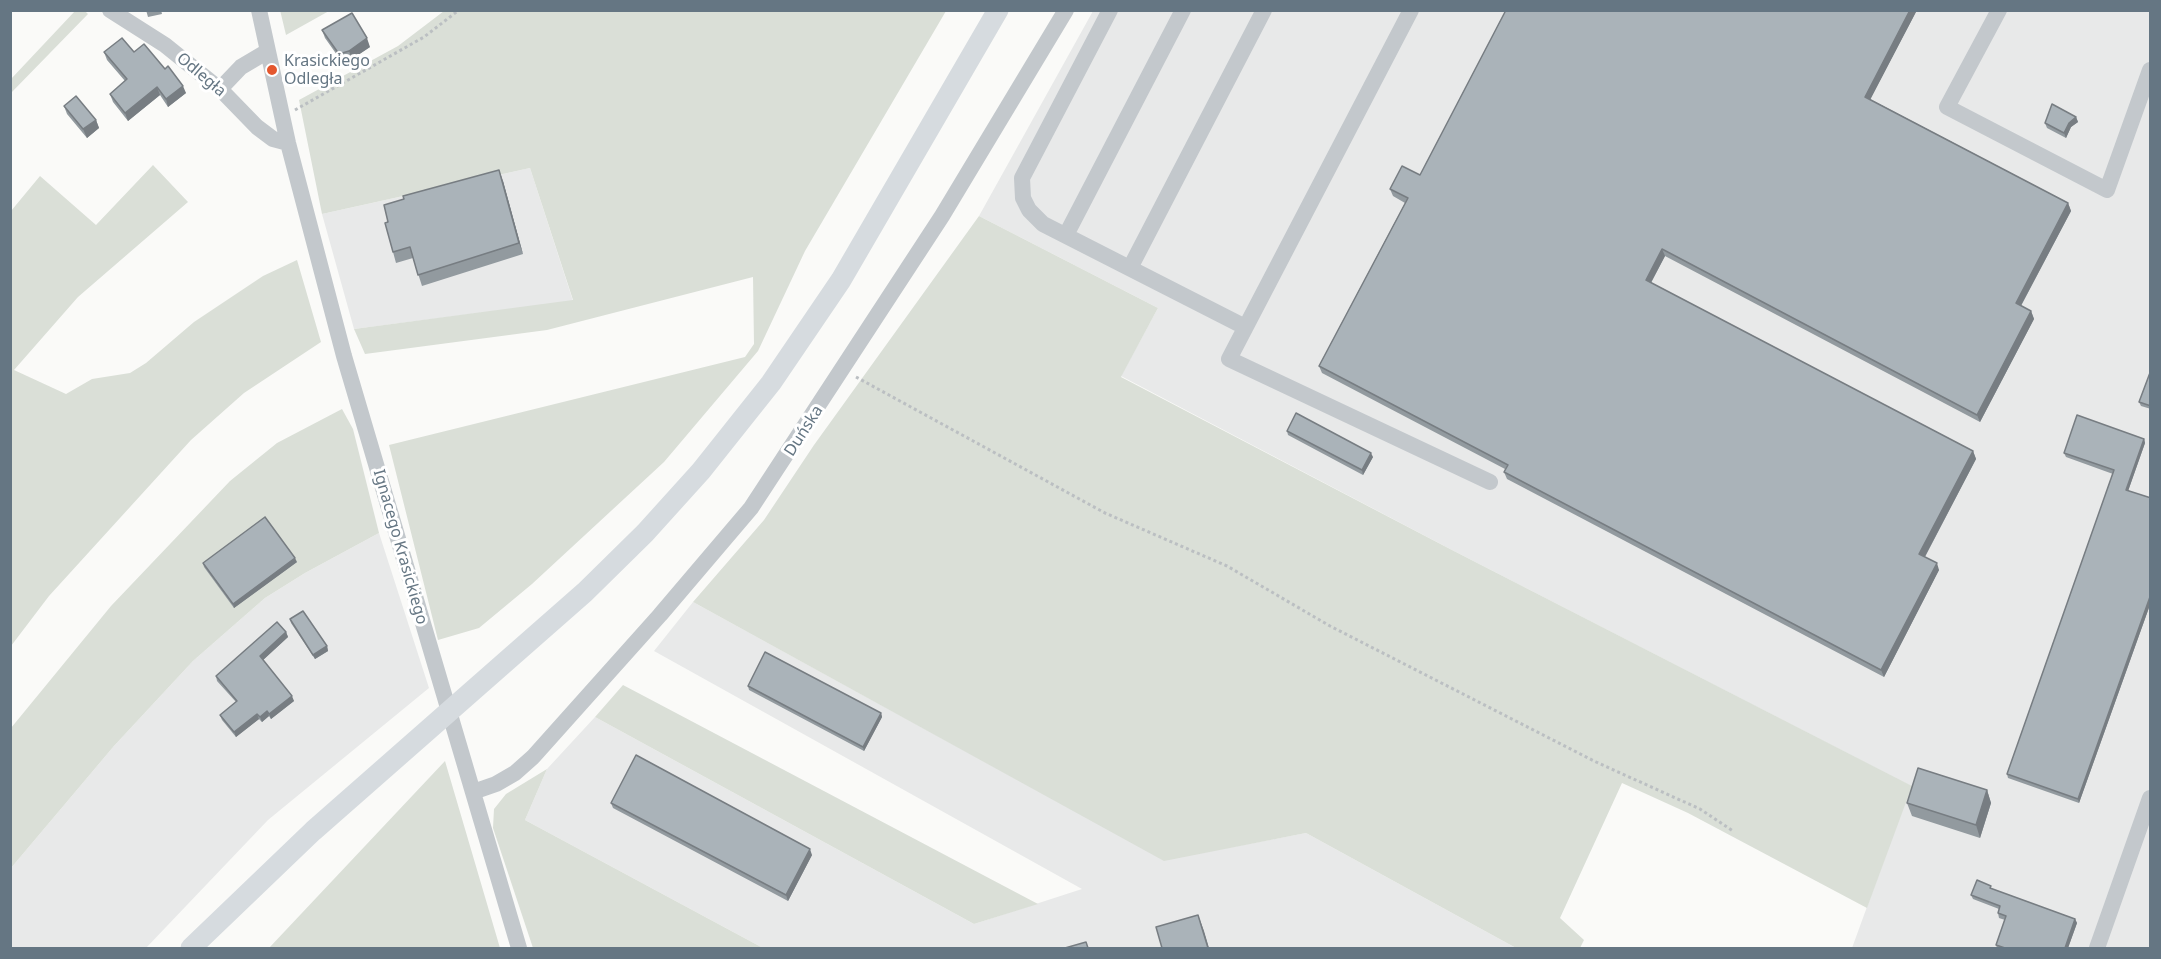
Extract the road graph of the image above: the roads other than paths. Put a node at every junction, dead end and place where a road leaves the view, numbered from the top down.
1 (110, 10) edge
2 (259, 10) edge
3 (998, 10) edge
4 (1066, 10) edge
5 (1110, 10) edge
6 (1183, 10) edge
7 (1264, 10) edge
8 (1411, 10) edge
9 (1999, 10) edge
10 (268, 51) junction
11 (2151, 70) edge
12 (220, 89) junction
13 (288, 143) junction
14 (1066, 235) junction
15 (1130, 268) junction
16 (1245, 327) junction
17 (1490, 482) dead end
18 (473, 792) junction
19 (2151, 798) edge
20 (191, 948) edge
21 (519, 948) edge
22 (2097, 948) edge

1 - 12 street, Odległa
2 - 10 street, Ignacego Krasickiego
3 - 20 main road
4 - 18 street, Duńska
5 - 14 street
6 - 14 street
7 - 15 street
8 - 16 street
9 - 11 street
10 - 12 street
10 - 13 street, Ignacego Krasickiego
12 - 13 street, Odległa
13 - 18 street, Ignacego Krasickiego
14 - 15 street
15 - 16 street
16 - 17 street
18 - 21 street, Ignacego Krasickiego
19 - 22 street

